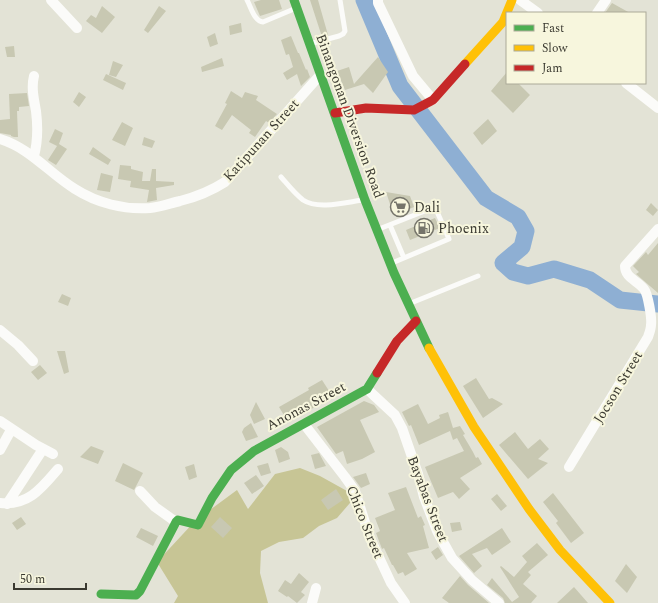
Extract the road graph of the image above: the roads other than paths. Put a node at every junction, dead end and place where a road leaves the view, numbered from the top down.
1 (50, 0) edge
2 (247, 0) edge
3 (340, 0) edge
4 (378, 0) edge
5 (512, 0) edge
6 (520, 0) edge
7 (606, 0) edge
8 (296, 4) edge
9 (507, 12) edge
10 (537, 12) edge
11 (598, 12) edge
12 (506, 15) edge
13 (77, 28) dead end
14 (310, 44) junction
15 (321, 74) junction
16 (34, 76) dead end
17 (627, 84) edge
18 (433, 100) junction
19 (658, 108) edge
20 (335, 112) junction
21 (0, 139) edge
22 (34, 156) junction
23 (281, 177) dead end
24 (365, 200) junction
25 (390, 225) junction
26 (658, 228) edge
27 (377, 230) junction
28 (404, 258) junction
29 (390, 264) junction
30 (478, 276) dead end
31 (408, 304) junction
32 (416, 321) junction
33 (0, 330) edge
34 (33, 361) dead end
35 (367, 389) junction
36 (0, 421) edge
37 (304, 424) junction
38 (12, 430) junction
39 (43, 449) junction
40 (0, 450) edge
41 (53, 454) dead end
42 (569, 466) dead end
43 (58, 469) dead end
44 (140, 491) dead end
45 (3, 503) edge
46 (176, 522) junction
47 (316, 588) dead end
48 (101, 594) dead end
49 (312, 603) edge
50 (405, 603) edge
51 (499, 603) edge
52 (610, 603) edge

1 - 13 street
2 - 8 lane
3 - 14 lane
4 - 18 street
5 - 9 street
6 - 10 street
7 - 11 street
8 - 14 street, Binangonan Diversion Road
12 - 18 street
14 - 15 street, Binangonan Diversion Road
15 - 20 street, Binangonan Diversion Road
15 - 22 street, Katipunan Street
16 - 22 street
17 - 19 street
18 - 20 street
20 - 24 street, Binangonan Diversion Road
21 - 22 street, Katipunan Street
23 - 24 lane
24 - 27 street, Binangonan Diversion Road
25 - 27 lane
25 - 28 lane
25 - 28 lane
26 - 42 street, Jocson Street
27 - 29 street, Binangonan Diversion Road
28 - 29 lane
29 - 31 street, Binangonan Diversion Road
30 - 31 lane
31 - 32 street, Binangonan Diversion Road
32 - 35 street, Anonas Street
32 - 52 street, Binangonan Diversion Road
33 - 34 street
35 - 37 street, Anonas Street
35 - 51 street, Bayabas Street
36 - 38 street
37 - 46 street, Anonas Street
37 - 50 street, Chico Street
38 - 39 street
38 - 40 street
39 - 41 street
39 - 45 street
43 - 45 street
44 - 46 street
46 - 48 street
47 - 49 street

